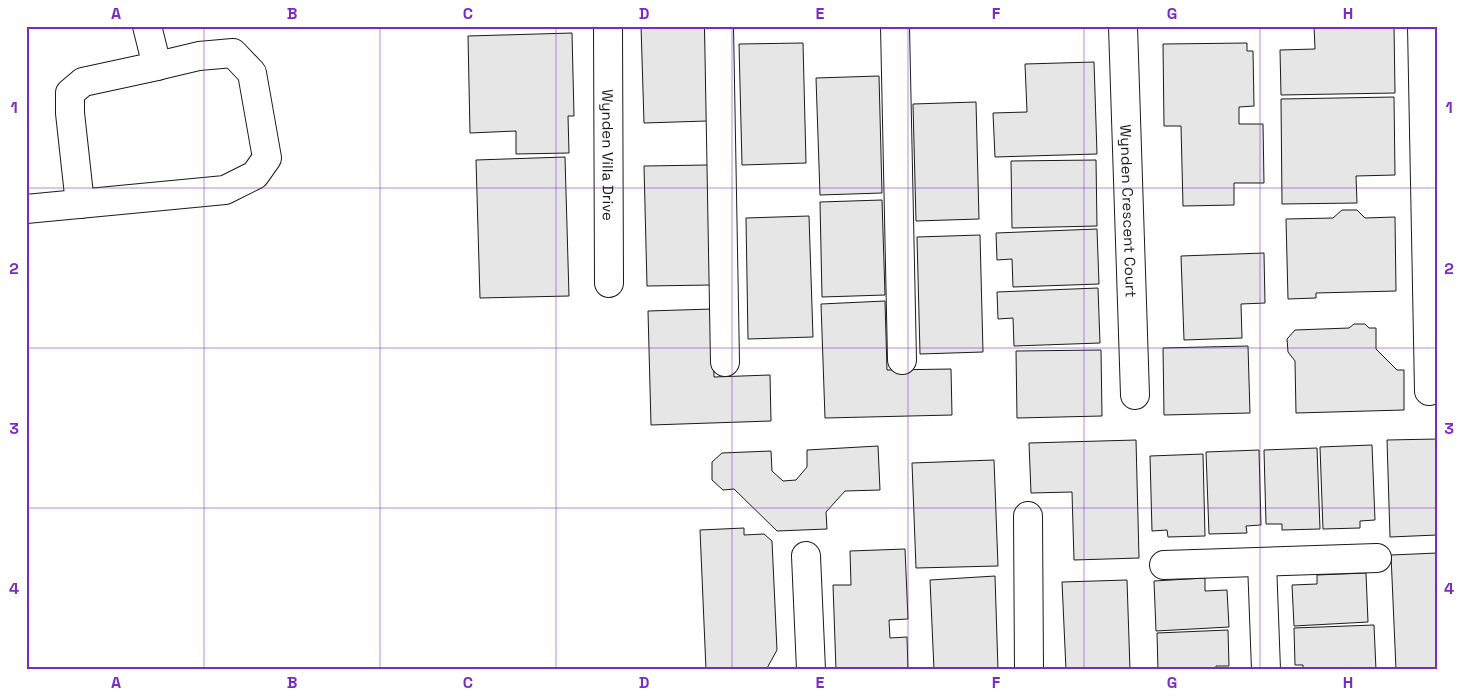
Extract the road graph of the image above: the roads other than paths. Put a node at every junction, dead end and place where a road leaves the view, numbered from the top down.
1 (147, 26) edge
2 (608, 26) edge
3 (719, 26) edge
4 (895, 26) edge
5 (1123, 26) edge
6 (1422, 26) edge
7 (158, 66) junction
8 (1431, 174) edge
9 (80, 204) junction
10 (26, 209) edge
11 (609, 283) dead end
12 (902, 360) dead end
13 (725, 362) dead end
14 (1429, 391) dead end
15 (1135, 395) dead end
16 (1028, 516) dead end
17 (806, 556) dead end
18 (1377, 558) dead end
19 (1262, 562) junction
20 (1164, 565) dead end
21 (811, 670) edge
22 (1030, 670) edge
23 (1266, 670) edge

1 - 7 street
2 - 11 street, Wynden Villa Drive
3 - 13 street
4 - 12 street
5 - 15 street, Wynden Crescent Court
6 - 8 street
7 - 9 street
7 - 9 street
8 - 14 street
9 - 10 street
16 - 22 street
17 - 21 street
18 - 19 street
19 - 20 street
19 - 23 street

